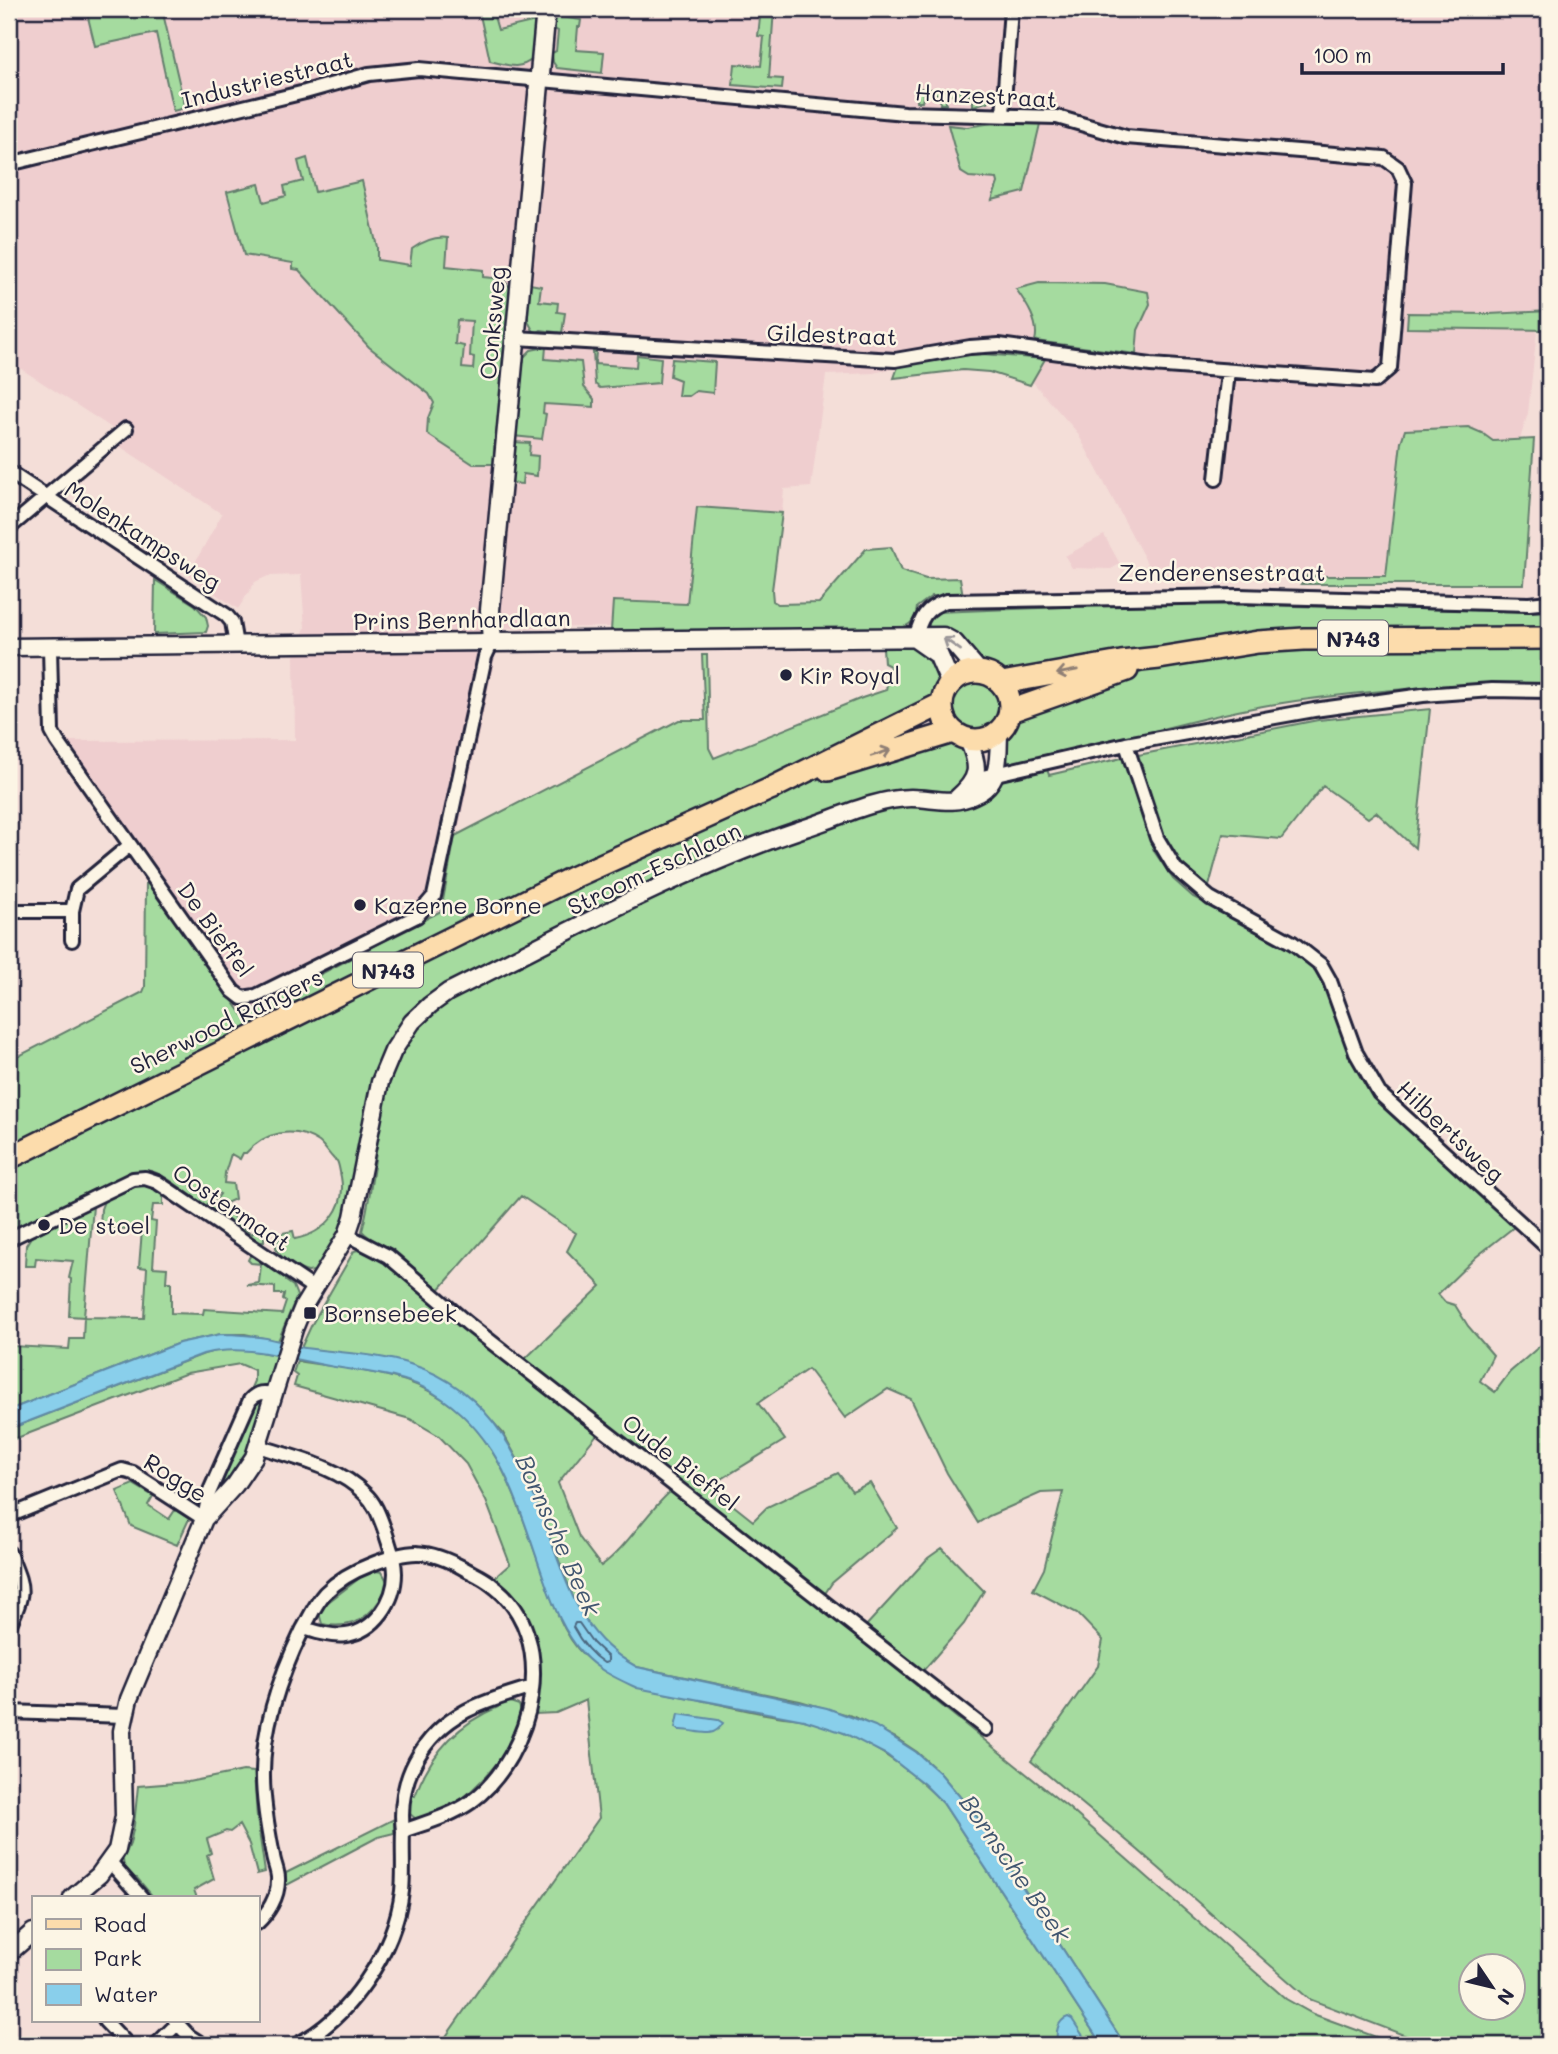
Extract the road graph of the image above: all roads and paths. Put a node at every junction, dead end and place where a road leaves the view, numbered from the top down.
1 (546, 9) edge
2 (1011, 9) edge
3 (539, 78) junction
4 (1003, 114) junction
5 (9, 164) edge
6 (516, 338) junction
7 (1390, 363) joint
8 (1228, 372) junction
9 (125, 429) dead end
10 (9, 472) edge
11 (1216, 479) dead end
12 (46, 497) junction
13 (9, 527) edge
14 (1549, 602) edge
15 (915, 638) junction
16 (1549, 638) edge
17 (492, 642) junction
18 (236, 645) junction
19 (9, 647) edge
20 (50, 647) junction
21 (1159, 658) junction
22 (978, 671) junction
23 (950, 682) junction
24 (1002, 683) junction
25 (1549, 691) edge
26 (941, 704) junction
27 (1010, 711) junction
28 (999, 731) junction
29 (960, 736) junction
30 (1126, 744) junction
31 (995, 775) junction
32 (974, 779) junction
33 (770, 789) junction
34 (956, 800) junction
35 (130, 845) junction
36 (9, 911) edge
37 (72, 911) junction
38 (72, 940) dead end
39 (9, 1158) edge
40 (347, 1235) junction
41 (9, 1239) edge
42 (1549, 1249) edge
43 (315, 1289) junction
44 (274, 1394) junction
45 (258, 1446) junction
46 (9, 1516) edge
47 (204, 1520) junction
48 (9, 1553) edge
49 (393, 1556) junction
50 (9, 1626) edge
51 (304, 1628) junction
52 (532, 1687) junction
53 (9, 1712) edge
54 (124, 1716) junction
55 (986, 1729) dead end
56 (403, 1831) junction
57 (110, 1862) junction
58 (74, 1896) edge
59 (140, 1896) edge
60 (259, 1921) edge
61 (32, 1933) edge
62 (9, 1953) edge
63 (106, 2022) edge
64 (176, 2022) edge
65 (128, 2045) edge
66 (156, 2045) edge
67 (204, 2045) edge
68 (296, 2045) edge

1 - 3 main road, Oonksweg
2 - 4 street
3 - 4 street, Hanzestraat
3 - 5 street, Industriestraat
3 - 6 main road, Oonksweg
4 - 7 street, Hanzestraat
6 - 8 street, Gildestraat
6 - 17 main road, Oonksweg
7 - 8 street, Gildestraat
8 - 11 street
9 - 12 street
10 - 12 street, Molenkampsweg
12 - 13 street
12 - 18 street, Molenkampsweg
14 - 15 street, Zenderensestraat
15 - 17 main road, Prins Bernhardlaan
22 -> 15 main road, Prins Bernhardlaan
15 - 23 main road
16 - 21 main road, N743
17 - 18 street, Prins Bernhardlaan
17 - 35 street, De Bieffel
18 - 20 street, Prins Bernhardlaan
19 - 20 street, Prins Bernhardlaan
20 - 35 street, De Bieffel
21 -> 24 main road, N743
21 - 27 main road, N743
22 - 23 main road
22 - 24 main road
23 - 26 main road
24 - 27 main road
25 - 30 street
26 - 29 main road
26 - 33 main road, Sherwood Rangers / N743
27 - 28 main road
28 - 29 main road, N743
28 - 31 street
29 - 32 street
33 -> 29 main road, Sherwood Rangers / N743
30 - 31 street
30 - 42 street, Hilbertsweg
31 - 32 street
31 - 34 street, Stroom-Eschlaan
32 - 34 street
33 - 39 main road, Sherwood Rangers / N743
34 - 40 street, Stroom-Eschlaan
35 - 37 street
36 - 37 street
37 - 38 street
40 - 43 street, Stroom-Eschlaan
40 - 55 street, Oude Bieffel
41 - 43 street, Oostermaat
43 - 44 street, Stroom-Eschlaan
44 - 45 street, Stroom-Eschlaan
44 - 47 street, Stroom-Eschlaan
45 - 47 street, Stroom-Eschlaan
45 - 49 street
46 - 47 street, Rogge
47 - 54 street, Stroom-Eschlaan
48 - 50 street
49 - 51 street
49 - 51 street
49 - 52 street
51 - 60 street
52 - 56 street
52 - 56 street
53 - 54 street
54 - 57 street, Stroom-Eschlaan
56 - 68 street
57 - 58 street, Stroom-Eschlaan
57 - 59 street
61 - 62 street
63 - 65 street
64 - 66 street
64 - 67 street

